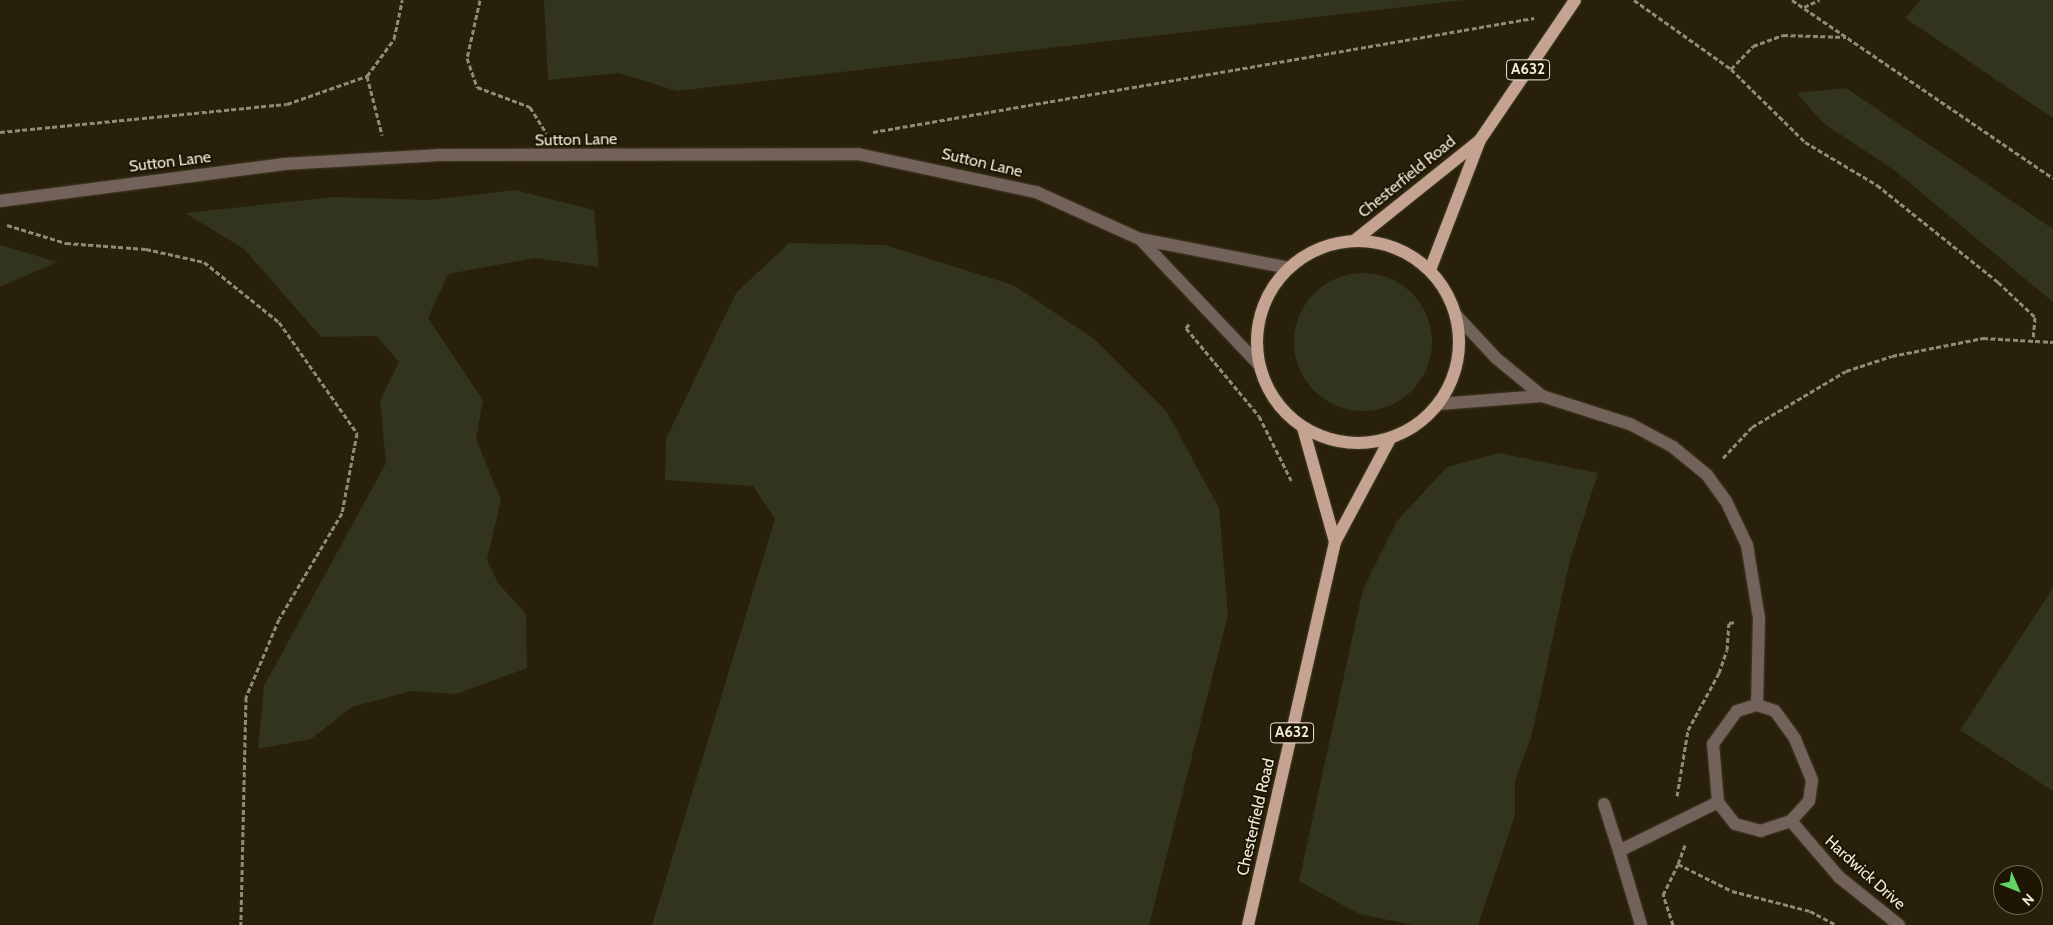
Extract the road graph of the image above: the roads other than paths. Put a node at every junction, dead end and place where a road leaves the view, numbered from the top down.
1 (1574, 0) edge
2 (1480, 140) junction
3 (1, 201) edge
4 (1140, 239) junction
5 (1354, 240) junction
6 (1289, 268) junction
7 (1430, 270) junction
8 (1456, 315) junction
9 (1259, 365) junction
10 (1542, 396) junction
11 (1438, 404) junction
12 (1303, 428) junction
13 (1390, 439) junction
14 (1335, 542) junction
15 (1757, 705) junction
16 (1718, 802) junction
17 (1604, 804) dead end
18 (1791, 821) junction
19 (1618, 851) junction
20 (1248, 925) edge
21 (1641, 925) edge
22 (1899, 925) edge

1 - 2 main road, Chesterfield Road / A632
2 - 5 main road, Chesterfield Road / A632
2 - 7 main road, Chesterfield Road / A632
3 - 4 street, Sutton Lane
4 - 6 street, Sutton Lane
4 - 9 street, Sutton Lane
5 - 6 main road
5 - 7 main road
6 - 9 main road
7 - 8 main road
8 - 10 street
8 - 11 main road
9 - 12 main road
10 - 11 street
10 - 15 street
11 - 13 main road
12 - 13 main road
12 - 14 main road, Chesterfield Road / A632
13 - 14 main road, Chesterfield Road / A632
14 - 20 main road, Chesterfield Road / A632
15 - 16 street
15 - 18 street
16 - 18 street
16 - 19 street
17 - 19 street
18 - 22 street, Hardwick Drive
19 - 21 street

